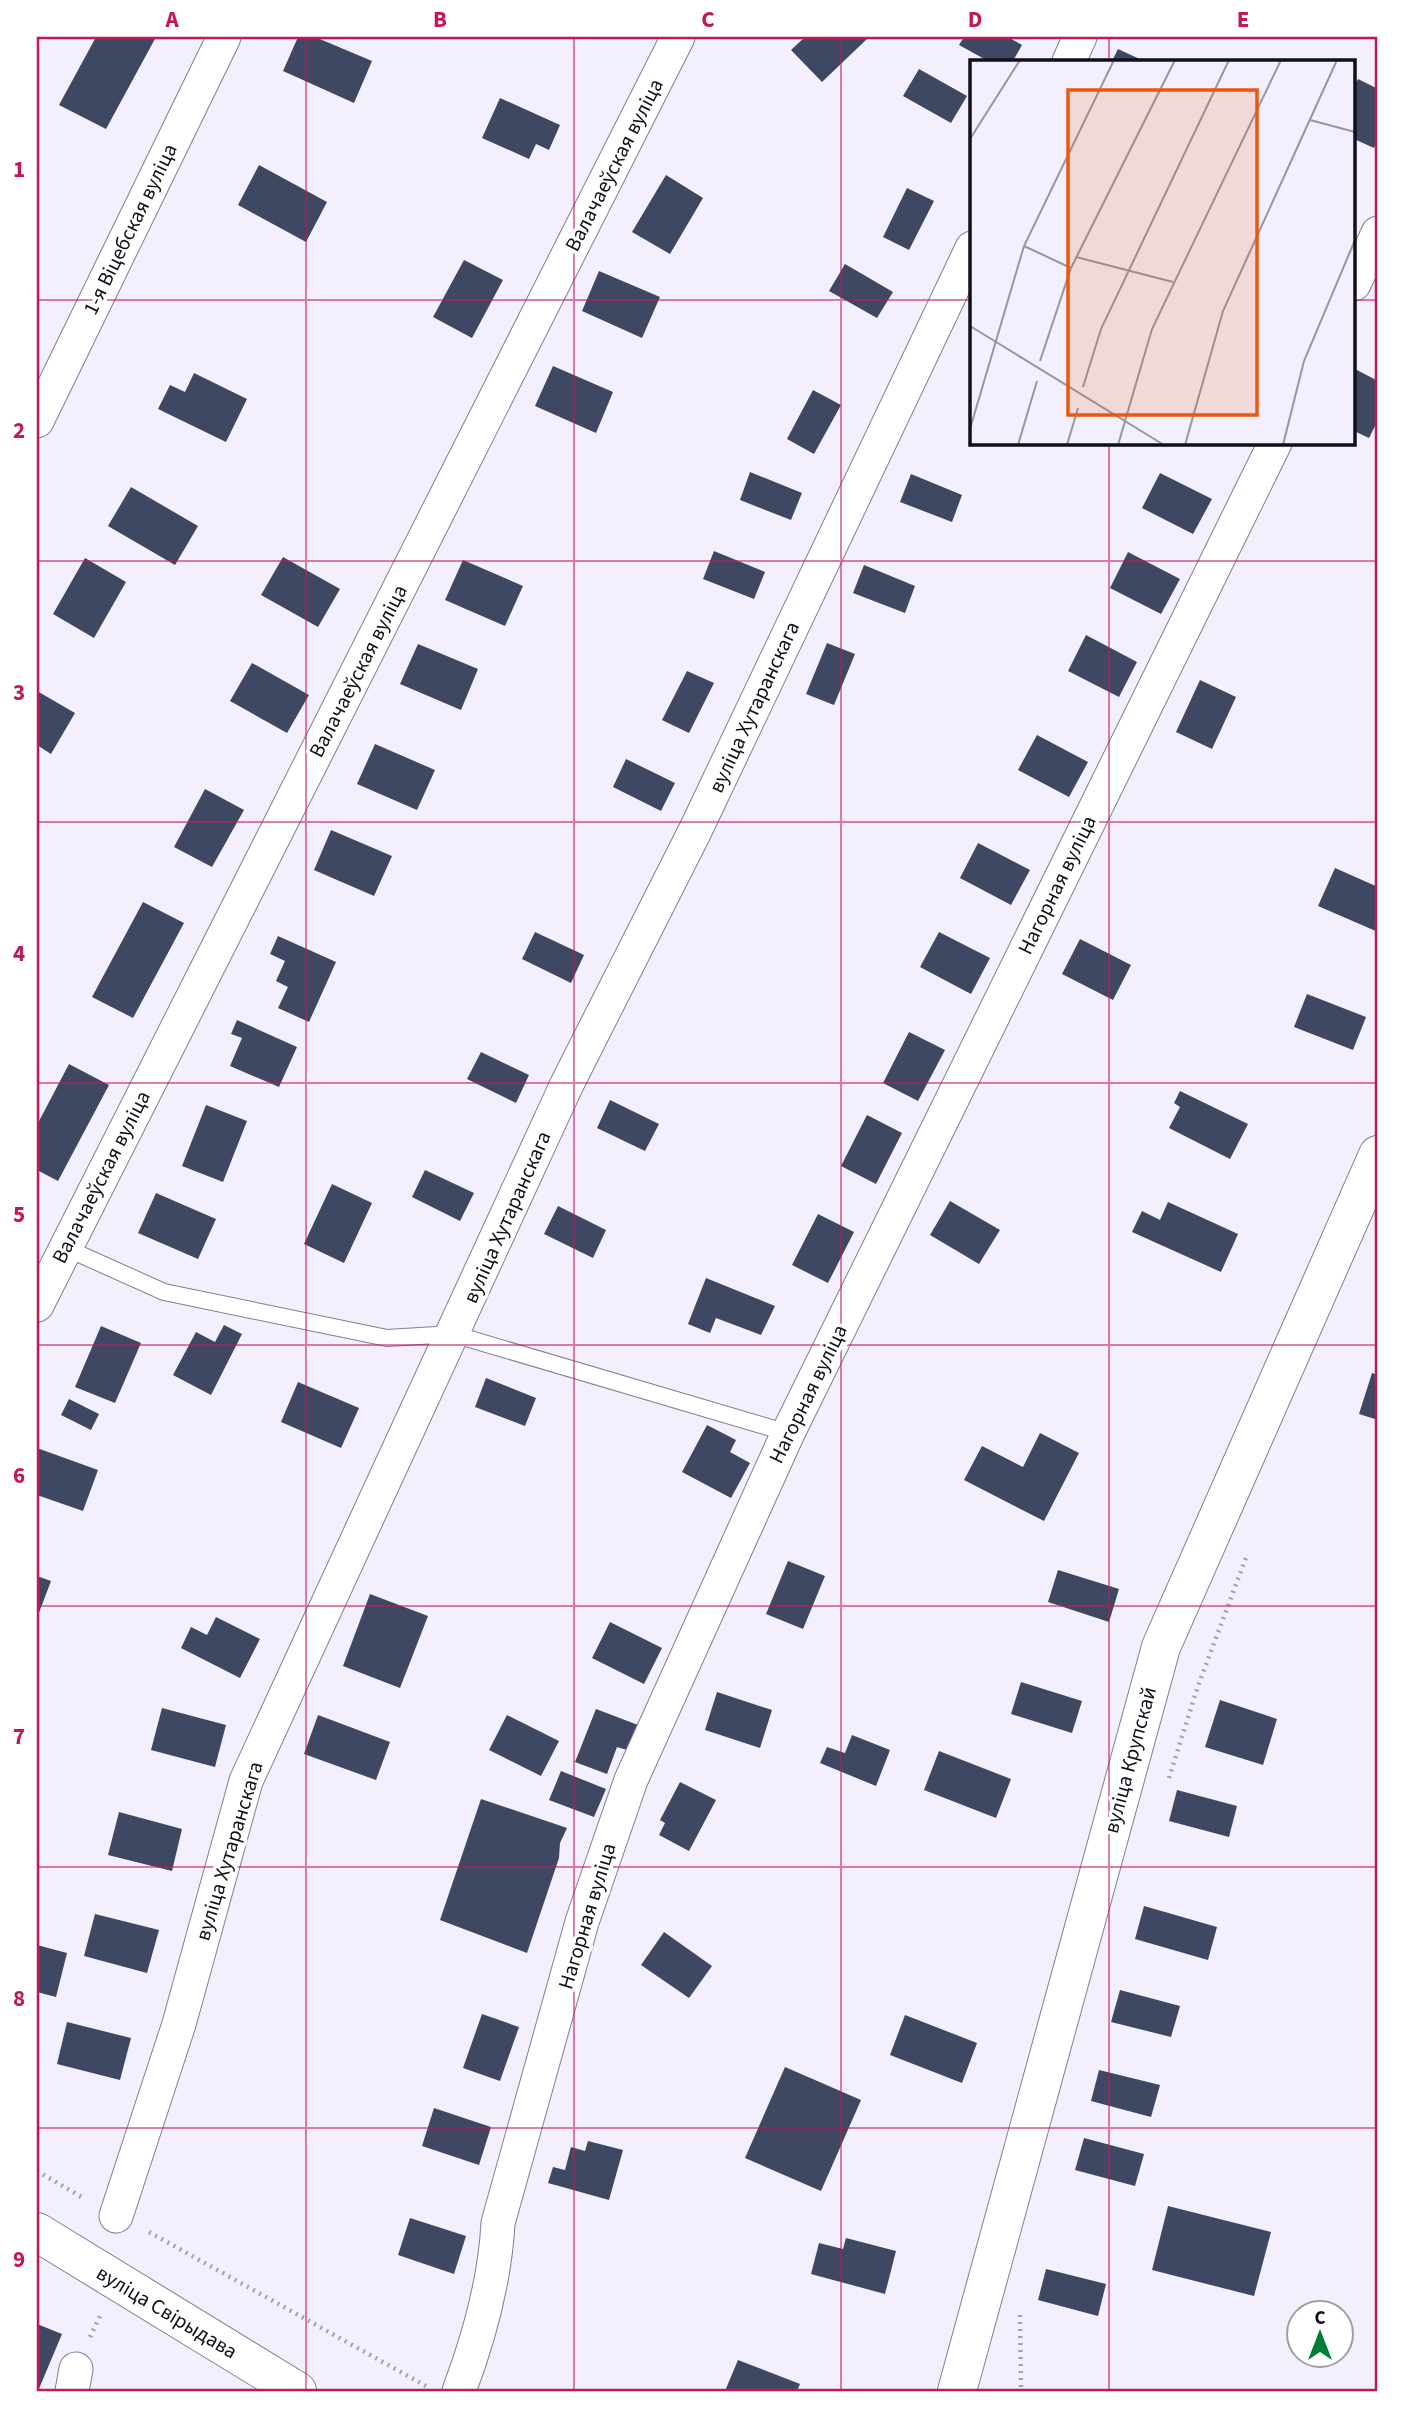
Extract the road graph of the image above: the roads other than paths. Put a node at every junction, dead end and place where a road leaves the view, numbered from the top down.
1 (224, 37) edge
2 (678, 37) edge
3 (1080, 37) edge
4 (1069, 60) edge
5 (1378, 233) edge
6 (970, 252) edge
7 (1356, 280) edge
8 (37, 421) edge
9 (1275, 444) edge
10 (1378, 1155) edge
11 (66, 1248) junction
12 (37, 1305) edge
13 (453, 1334) junction
14 (788, 1433) junction
15 (116, 2216) road end
16 (37, 2232) edge
17 (297, 2391) edge
18 (459, 2391) edge
19 (957, 2391) edge

1 - 8 street, 1-я Віцебская вуліца
2 - 11 street, Валачаеўская вуліца
3 - 4 street
5 - 7 street
6 - 13 street, вуліца Хутаранскага
9 - 14 street, Нагорная вуліца
10 - 19 main road, вуліца Крупскай
11 - 12 street, Валачаеўская вуліца
11 - 13 lane
13 - 14 lane
13 - 15 street, вуліца Хутаранскага
14 - 18 street, Нагорная вуліца
16 - 17 main road, вуліца Свірыдава

